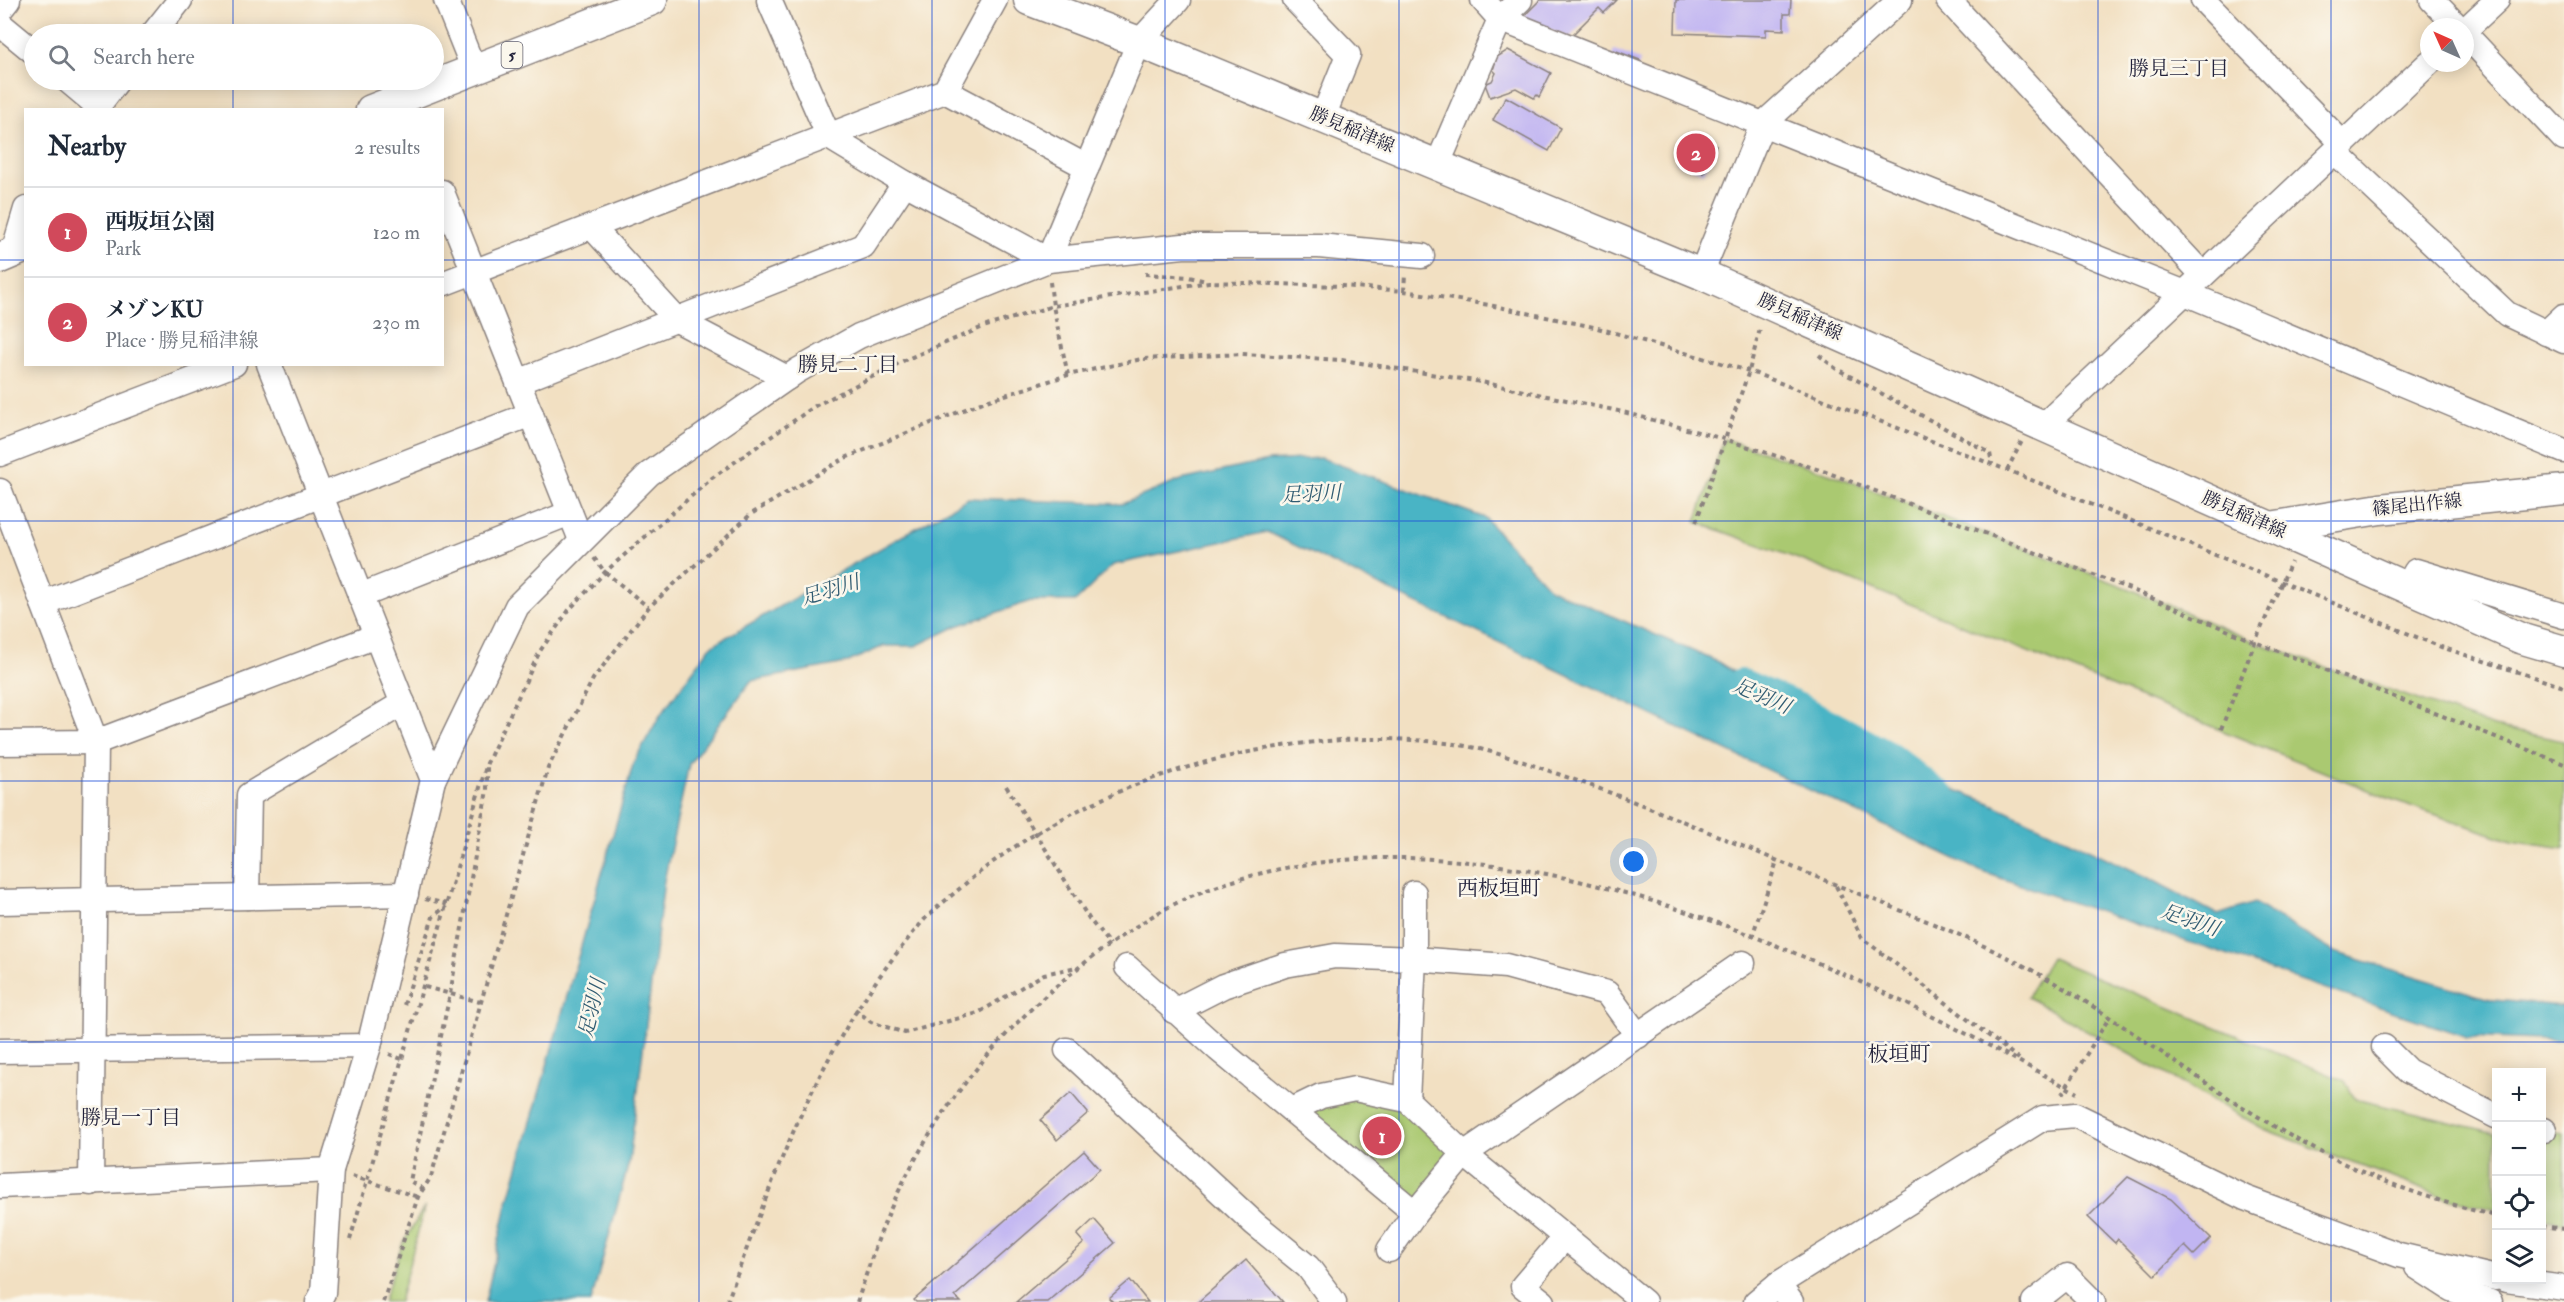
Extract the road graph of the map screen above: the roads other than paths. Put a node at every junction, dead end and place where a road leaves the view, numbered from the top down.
1 (8, 0) edge
2 (180, 0) edge
3 (446, 0) edge
4 (652, 0) edge
5 (769, 0) edge
6 (995, 0) edge
7 (1029, 0) edge
8 (1178, 0) edge
9 (1295, 0) edge
10 (1483, 0) edge
11 (1520, 0) edge
12 (1900, 0) edge
13 (1948, 0) edge
14 (2203, 0) edge
15 (2433, 0) edge
16 (2497, 0) edge
17 (0, 10) edge
18 (2450, 18) edge
19 (1500, 19) junction
20 (2474, 22) edge
21 (0, 24) edge
22 (161, 24) edge
23 (1139, 42) junction
24 (24, 44) edge
25 (2474, 44) edge
26 (474, 70) junction
27 (2420, 72) edge
28 (444, 85) edge
29 (77, 90) edge
30 (110, 90) edge
31 (433, 90) edge
32 (945, 91) junction
33 (407, 103) edge
34 (96, 108) edge
35 (381, 108) edge
36 (1323, 117) junction
37 (1762, 125) junction
38 (829, 137) junction
39 (2564, 139) edge
40 (2339, 148) junction
41 (1437, 166) junction
42 (1088, 167) junction
43 (905, 183) junction
44 (444, 197) edge
45 (24, 216) edge
46 (592, 227) junction
47 (13, 253) edge
48 (1422, 256) dead end
49 (1048, 260) junction
50 (474, 272) junction
51 (1701, 274) junction
52 (2203, 275) junction
53 (444, 283) edge
54 (2185, 293) junction
55 (2564, 316) edge
56 (677, 320) junction
57 (2555, 337) edge
58 (229, 366) edge
59 (269, 366) edge
60 (787, 378) junction
61 (518, 382) junction
62 (531, 414) junction
63 (2034, 432) junction
64 (2564, 451) edge
65 (0, 454) edge
66 (2564, 490) edge
67 (0, 491) edge
68 (320, 495) junction
69 (570, 513) junction
70 (2270, 527) junction
71 (581, 540) junction
72 (2407, 587) junction
73 (360, 596) junction
74 (43, 603) junction
75 (2564, 616) edge
76 (376, 636) junction
77 (2564, 651) edge
78 (403, 703) junction
79 (96, 742) junction
80 (0, 743) edge
81 (433, 780) junction
82 (1414, 893) dead end
83 (406, 894) junction
84 (247, 897) junction
85 (94, 900) junction
86 (0, 902) edge
87 (1414, 959) junction
88 (1743, 963) road end
89 (1127, 967) dead end
90 (1174, 1011) junction
91 (1638, 1036) junction
92 (369, 1046) junction
93 (2384, 1047) dead end
94 (92, 1050) junction
95 (1066, 1050) dead end
96 (0, 1051) edge
97 (1407, 1100) junction
98 (1292, 1110) junction
99 (2492, 1114) edge
100 (1464, 1154) junction
101 (331, 1170) junction
102 (91, 1183) junction
103 (0, 1186) edge
104 (1415, 1214) junction
105 (1565, 1237) junction
106 (1389, 1250) dead end
107 (2399, 1255) junction
108 (2492, 1277) edge
109 (2535, 1284) edge
110 (2564, 1288) edge
111 (1785, 1293) edge
112 (318, 1302) edge
113 (1334, 1302) edge
114 (1543, 1302) edge
115 (1644, 1302) edge
116 (1756, 1302) edge
117 (2034, 1302) edge
118 (2093, 1302) edge
119 (2490, 1302) edge

1 - 17 street
2 - 22 street
3 - 26 street
4 - 26 main road, 5
5 - 38 street
6 - 32 street
7 - 23 main road, 勝見稲津線
8 - 23 street
9 - 36 street
10 - 19 street
11 - 19 street
12 - 37 street
13 - 52 street
14 - 40 street
15 - 18 street
16 - 20 street
19 - 37 street
19 - 41 street
21 - 24 street
23 - 36 main road, 勝見稲津線
23 - 42 street
25 - 39 street
26 - 28 main road, 5
27 - 40 street
29 - 34 street
30 - 34 street
31 - 33 main road, 5
32 - 38 street
32 - 42 street
33 - 35 main road, 5
36 - 41 main road, 勝見稲津線
37 - 51 street
37 - 54 street
38 - 43 street
38 - 46 street
40 - 52 street
40 - 57 street
41 - 51 main road, 勝見稲津線
42 - 49 street
43 - 49 street
43 - 56 street
44 - 50 street
45 - 47 street
46 - 50 street
46 - 56 street
48 - 49 street
49 - 60 street
50 - 53 street
50 - 61 street
51 - 63 main road, 勝見稲津線
52 - 54 street
54 - 63 street
54 - 64 street
55 - 57 street
56 - 60 street
56 - 61 street
58 - 65 street
59 - 68 street
60 - 71 street
61 - 62 street
62 - 68 street
62 - 69 street
63 - 70 main road, 勝見稲津線
66 - 70 main road, 篠尾出作線
67 - 74 street
68 - 73 street
68 - 74 street
69 - 71 street
69 - 73 street
70 - 72 main road, 勝見稲津線
71 - 81 street
72 - 75 street
72 - 77 main road, 勝見稲津線
73 - 76 street
74 - 79 street
76 - 78 street
76 - 79 street
78 - 81 street
78 - 84 street
79 - 80 street
79 - 85 street
81 - 83 street
82 - 87 street
83 - 84 street
83 - 92 street
84 - 85 street
85 - 86 street
85 - 94 street
87 - 90 street
87 - 91 street
87 - 97 street
88 - 91 street
89 - 90 street
90 - 98 street
91 - 100 street
92 - 94 street
92 - 101 street
93 - 99 street
94 - 96 street
94 - 102 street
95 - 113 street
97 - 98 street
97 - 100 street
98 - 104 street
100 - 104 street
100 - 105 street
101 - 102 street
101 - 112 street
102 - 103 street
104 - 106 street
105 - 114 street
105 - 115 street
107 - 108 street
107 - 111 street
107 - 119 street
109 - 110 street
111 - 116 street
117 - 118 street

